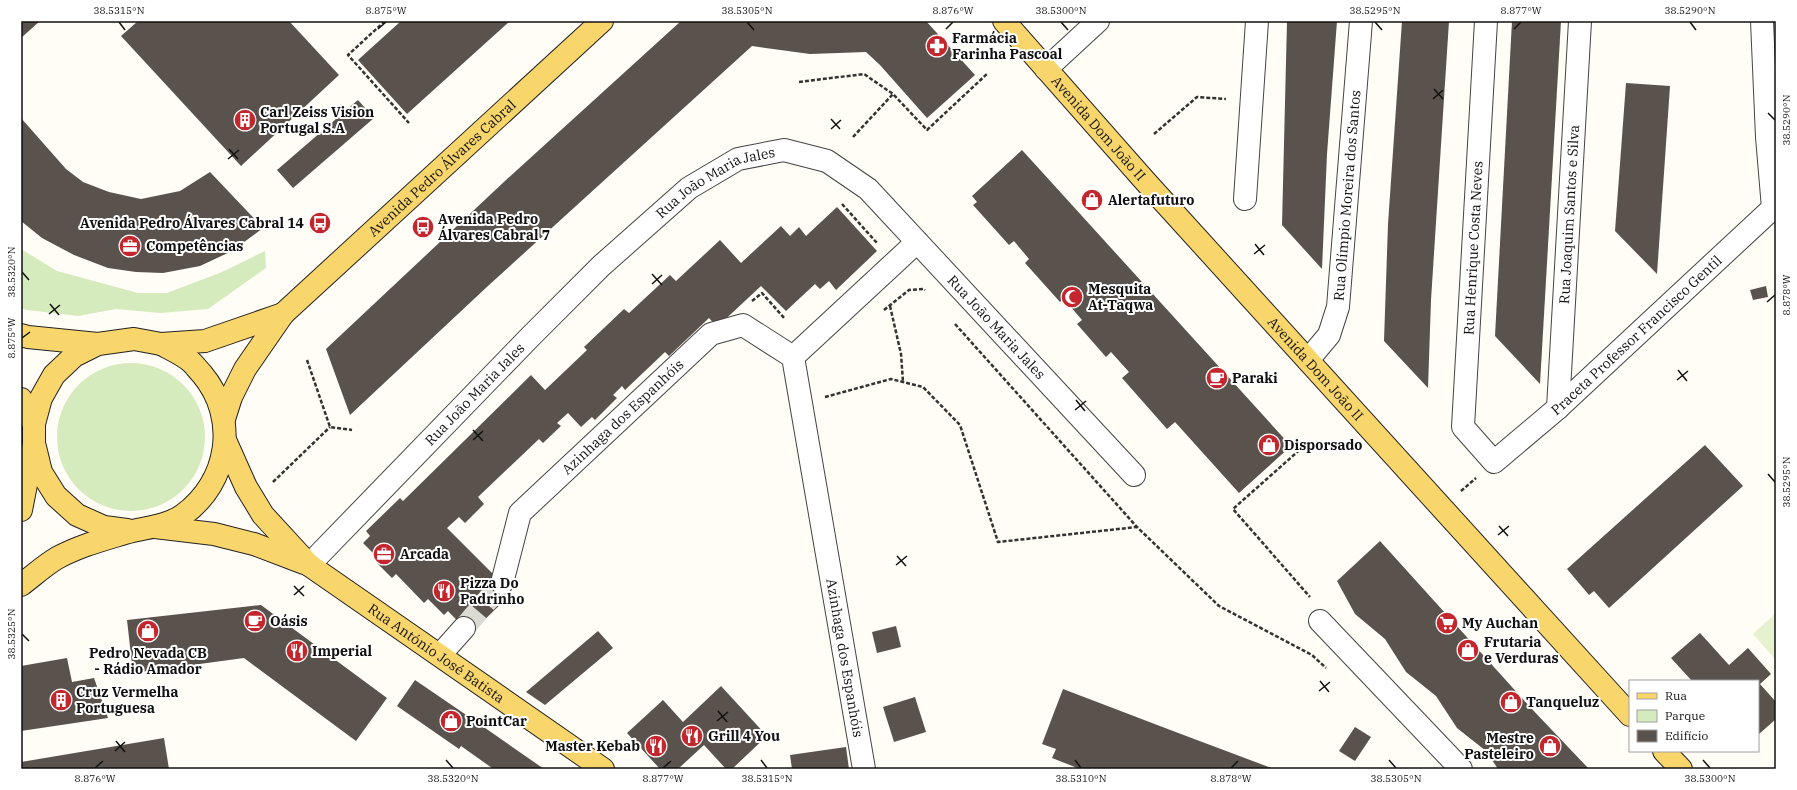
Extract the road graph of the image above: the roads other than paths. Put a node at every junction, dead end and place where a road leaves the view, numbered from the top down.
1 (602, 21) edge
2 (1004, 21) edge
3 (1098, 21) edge
4 (1256, 21) edge
5 (1361, 21) edge
6 (1486, 21) edge
7 (1580, 21) edge
8 (1762, 21) edge
9 (1770, 54) edge
10 (1046, 69) junction
11 (1245, 198) dead end
12 (1775, 209) edge
13 (917, 242) junction
14 (282, 314) junction
15 (21, 335) edge
16 (98, 344) junction
17 (161, 344) junction
18 (793, 357) junction
19 (1308, 360) junction
20 (21, 399) edge
21 (1558, 408) junction
22 (224, 419) junction
23 (34, 434) junction
24 (225, 440) junction
25 (1494, 462) joint
26 (1134, 475) dead end
27 (21, 510) edge
28 (155, 527) junction
29 (132, 530) junction
30 (309, 564) junction
31 (502, 583) tunnel mouth
32 (21, 585) edge
33 (1320, 621) dead end
34 (464, 628) tunnel mouth
35 (440, 655) junction
36 (1629, 714) edge
37 (1665, 752) edge
38 (603, 769) edge
39 (864, 769) edge
40 (1461, 769) edge
41 (1681, 769) edge

1 - 14 main road, Avenida Pedro Álvares Cabral
2 - 10 main road, Avenida Dom João II
3 - 10 street
4 - 11 street
5 - 19 street, Rua Olímpio Moreira dos Santos
6 - 25 street, Rua Henrique Costa Neves
7 - 21 street, Rua Joaquim Santos e Silva
8 - 9 street
9 - 12 street
10 - 19 main road, Avenida Dom João II
12 - 21 street, Praceta Professor Francisco Gentil
13 - 18 street
13 - 26 street, Rua João Maria Jales
13 - 30 street, Rua João Maria Jales
14 - 17 main road, Avenida Pedro Álvares Cabral
14 - 22 main road, Avenida Pedro Álvares Cabral
15 - 16 main road
16 - 17 main road, Avenida Pedro Álvares Cabral
16 - 23 main road, Avenida Pedro Álvares Cabral
17 - 22 main road, Avenida Pedro Álvares Cabral
18 - 31 street, Azinhaga dos Espanhóis
18 - 39 street, Azinhaga dos Espanhóis
19 - 36 main road, Avenida Dom João II
20 - 23 main road
21 - 25 street, Praceta Professor Francisco Gentil
22 - 24 main road, Avenida Pedro Álvares Cabral
23 - 27 main road, Avenida Pedro Álvares Cabral
23 - 29 main road, Avenida Pedro Álvares Cabral
24 - 28 main road, Avenida Pedro Álvares Cabral
24 - 30 main road, Rua António José Batista
28 - 29 main road, Avenida Pedro Álvares Cabral
28 - 30 main road, Rua António José Batista
29 - 32 main road, Avenida Pedro Álvares Cabral
30 - 35 main road, Rua António José Batista
33 - 40 street
34 - 35 street
35 - 38 main road, Rua António José Batista
37 - 41 main road

